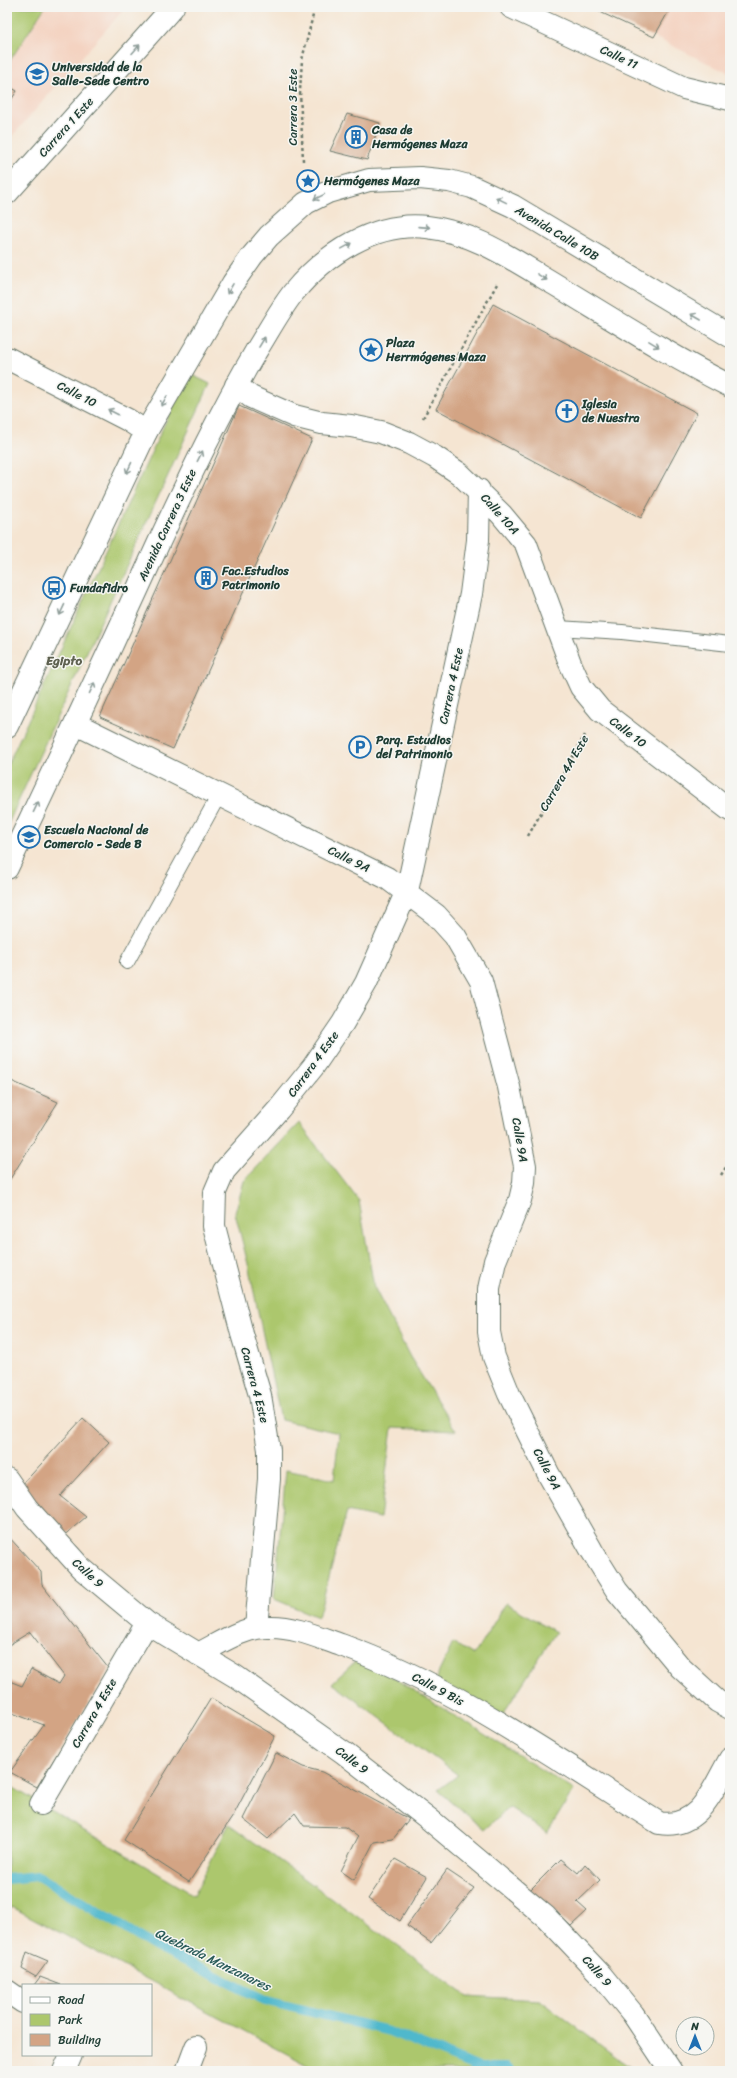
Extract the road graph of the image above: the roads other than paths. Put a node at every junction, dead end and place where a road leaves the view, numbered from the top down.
1 (174, 7) edge
2 (511, 7) edge
3 (730, 99) edge
4 (7, 193) edge
5 (730, 336) edge
6 (7, 358) edge
7 (236, 385) junction
8 (730, 386) edge
9 (146, 432) junction
10 (479, 490) junction
11 (558, 628) junction
12 (730, 644) edge
13 (76, 724) junction
14 (7, 726) edge
15 (219, 795) junction
16 (730, 810) edge
17 (7, 868) edge
18 (407, 891) junction
19 (128, 962) dead end
20 (7, 1479) edge
21 (147, 1623) junction
22 (256, 1628) junction
23 (198, 1654) junction
24 (730, 1708) edge
25 (730, 1759) edge
26 (41, 1804) dead end
27 (7, 1992) edge
28 (22, 2001) edge
29 (196, 2047) dead end
30 (71, 2056) edge
31 (64, 2071) edge
32 (187, 2071) edge
33 (671, 2071) edge

4 -> 1 street, Carrera 1 Este
2 - 3 street, Calle 11
5 -> 9 street, Avenida Calle 10B
9 -> 6 street, Calle 10
7 -> 8 street, Avenida Carrera 3 Este
7 - 10 street, Calle 10A
13 -> 7 street, Avenida Carrera 3 Este
9 -> 14 street
10 - 11 street, Calle 10A
10 - 18 street, Carrera 4 Este
11 - 12 lane
11 - 16 street, Calle 10
13 - 15 street, Calle 9A
17 -> 13 street, Avenida Carrera 3 Este
15 - 18 street, Calle 9A
15 - 19 lane
18 - 22 street, Carrera 4 Este
18 - 24 street, Calle 9A
20 - 21 street, Calle 9
21 - 23 street, Calle 9
21 - 26 street, Carrera 4 Este
22 - 23 street, Calle 9 Bis
22 - 25 street, Calle 9 Bis
23 - 33 street, Calle 9
27 - 28 street
29 - 32 street
30 - 31 street

